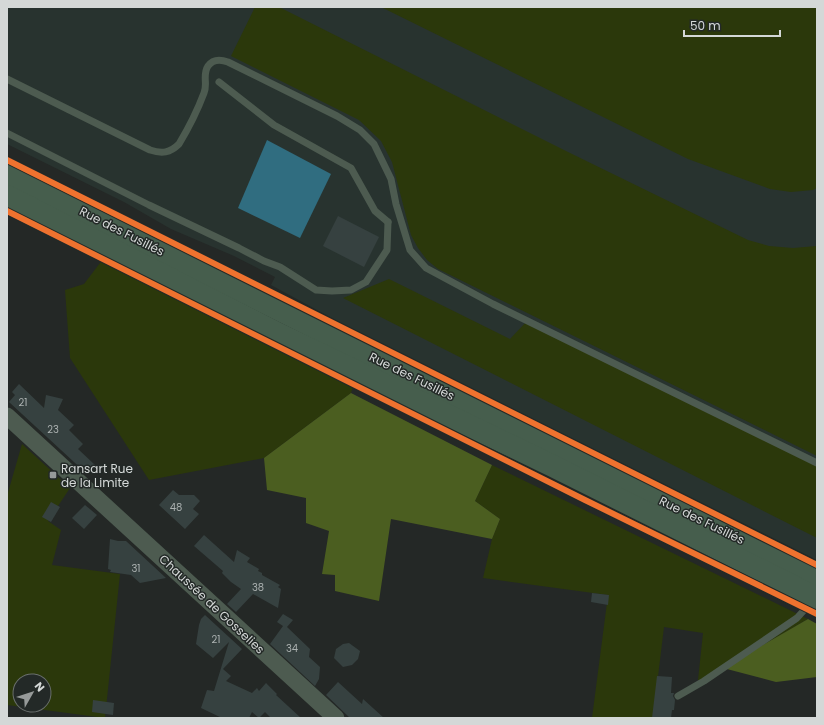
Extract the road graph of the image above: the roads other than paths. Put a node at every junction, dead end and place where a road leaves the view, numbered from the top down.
1 (7, 79) edge
2 (219, 82) dead end
3 (7, 133) edge
4 (7, 174) edge
5 (7, 196) edge
6 (401, 219) junction
7 (388, 222) junction
8 (7, 416) edge
9 (817, 463) edge
10 (816, 591) edge
11 (678, 696) dead end
12 (336, 718) edge

1 - 6 lane
2 - 7 lane
3 - 7 lane
4 - 10 highway, Rue des Fusillés
5 - 10 highway, Rue des Fusillés
6 - 7 lane
6 - 9 lane
8 - 12 street, Chaussée de Gosselies
10 - 11 lane

